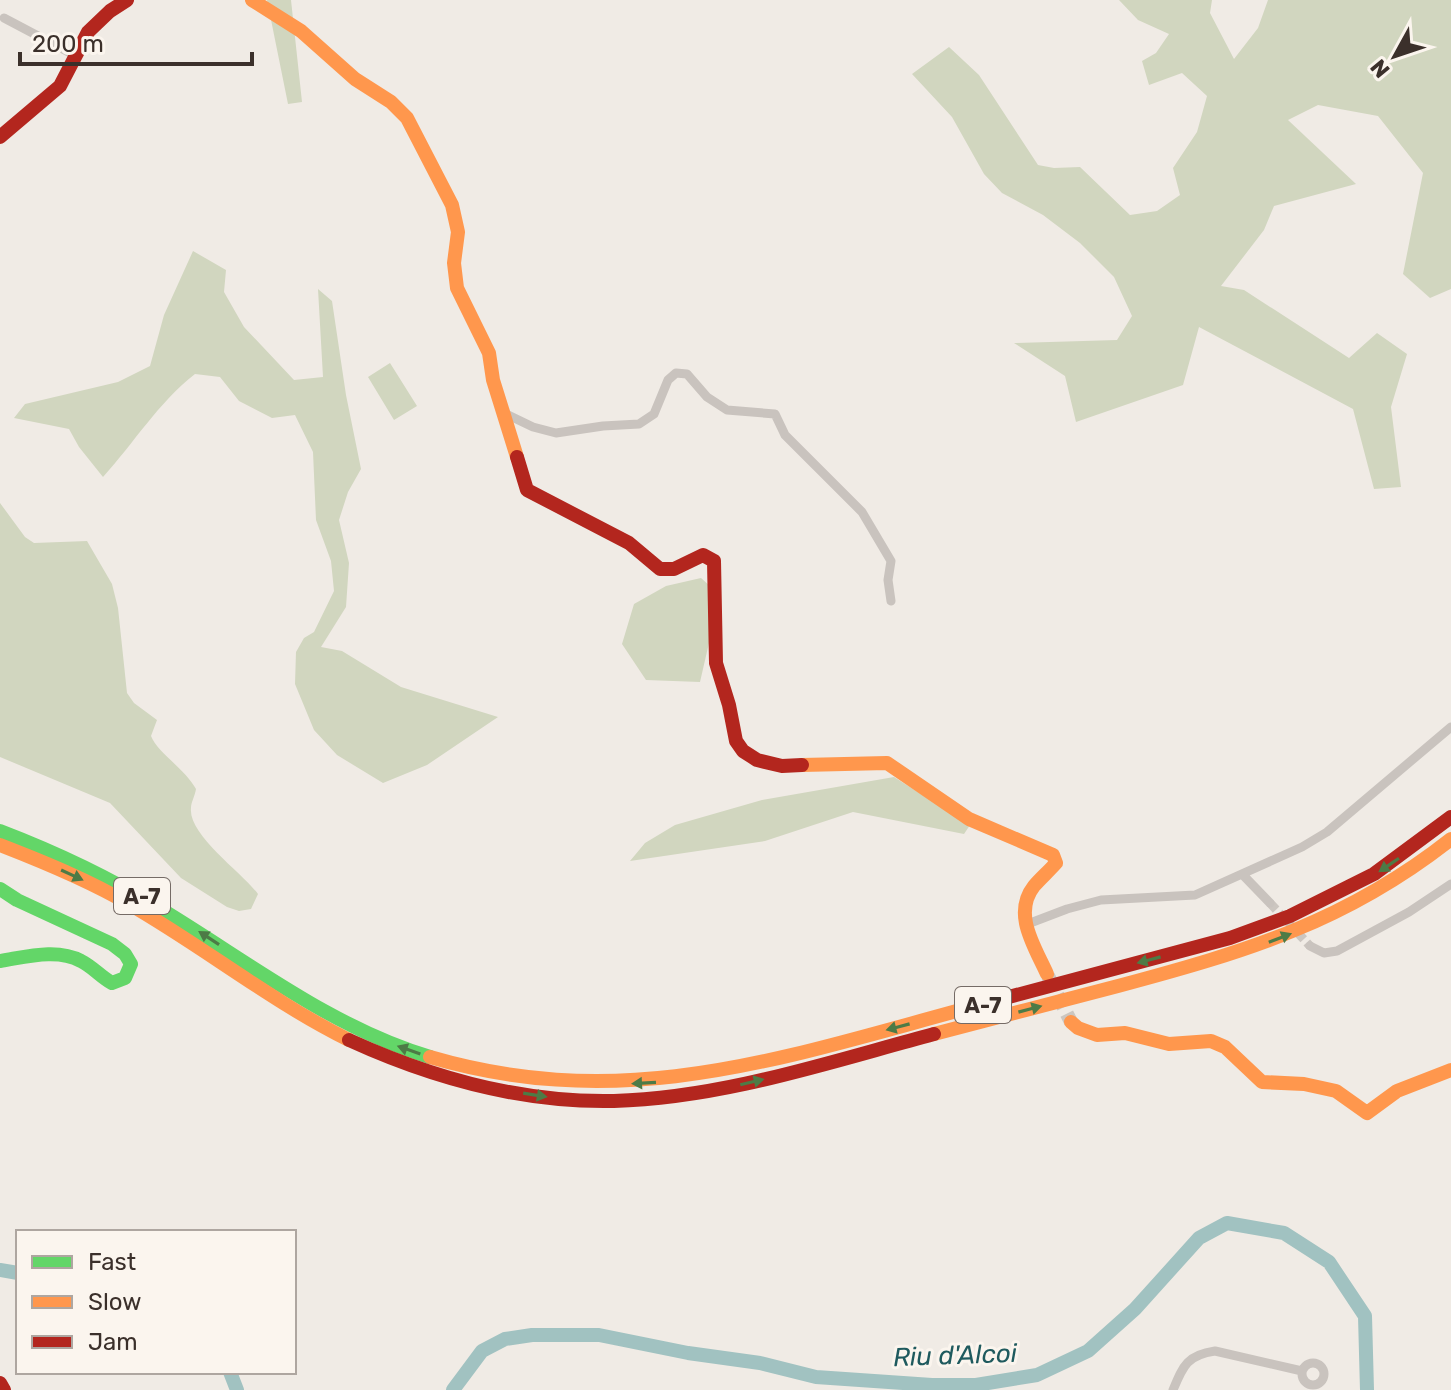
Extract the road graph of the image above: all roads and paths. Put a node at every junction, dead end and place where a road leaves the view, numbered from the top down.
1 (127, 0) edge
2 (252, 0) edge
3 (4, 18) dead end
4 (76, 56) junction
5 (0, 137) edge
6 (502, 412) junction
7 (891, 601) dead end
8 (1451, 727) edge
9 (1451, 817) edge
10 (0, 831) edge
11 (1451, 839) edge
12 (0, 845) edge
13 (1242, 874) junction
14 (1451, 884) edge
15 (0, 889) edge
16 (1270, 903) tunnel mouth
17 (1025, 925) junction
18 (1310, 946) dead end
19 (0, 961) edge
20 (1047, 974) tunnel mouth
21 (1071, 1022) tunnel mouth
22 (1451, 1070) edge
23 (482, 1078) junction
24 (1302, 1371) dead end
25 (0, 1383) edge
26 (4, 1390) edge
27 (1173, 1390) edge

1 - 4 main road
2 - 6 main road
3 - 4 street
4 - 5 main road
6 - 7 street
6 - 17 main road
8 - 13 street
9 -> 23 main road, A-7
23 -> 10 main road, A-7
23 -> 11 main road, A-7
12 -> 23 main road, A-7
13 - 16 street
13 - 17 street
14 - 18 street
15 - 19 main road
17 - 20 main road
21 - 22 main road
24 - 27 street
25 - 26 main road

